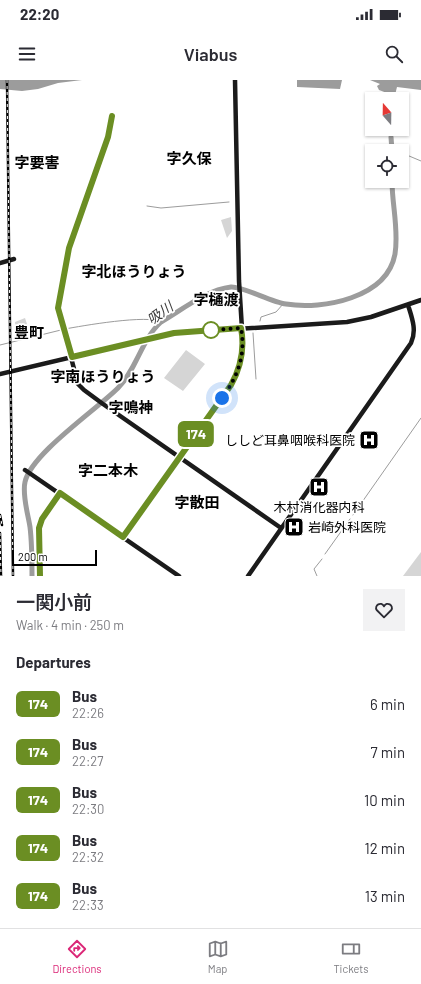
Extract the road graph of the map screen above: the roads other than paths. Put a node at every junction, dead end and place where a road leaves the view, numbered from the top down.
1 (235, 80) edge
2 (112, 116) dead end
3 (14, 259) dead end
4 (0, 263) edge
5 (421, 300) edge
6 (408, 305) junction
7 (241, 328) junction
8 (72, 357) junction
9 (0, 374) edge
10 (180, 457) junction
11 (27, 471) dead end
12 (60, 493) junction
13 (281, 528) junction
14 (123, 537) junction
15 (40, 576) edge
16 (179, 576) edge
17 (248, 576) edge

1 - 7 street
2 - 8 street
3 - 4 street
5 - 6 street
6 - 7 street
6 - 13 street
7 - 8 street
7 - 10 street
8 - 9 street
8 - 10 street
10 - 13 street
10 - 14 street
11 - 12 street
12 - 14 street
12 - 15 street
13 - 17 street
14 - 16 street

